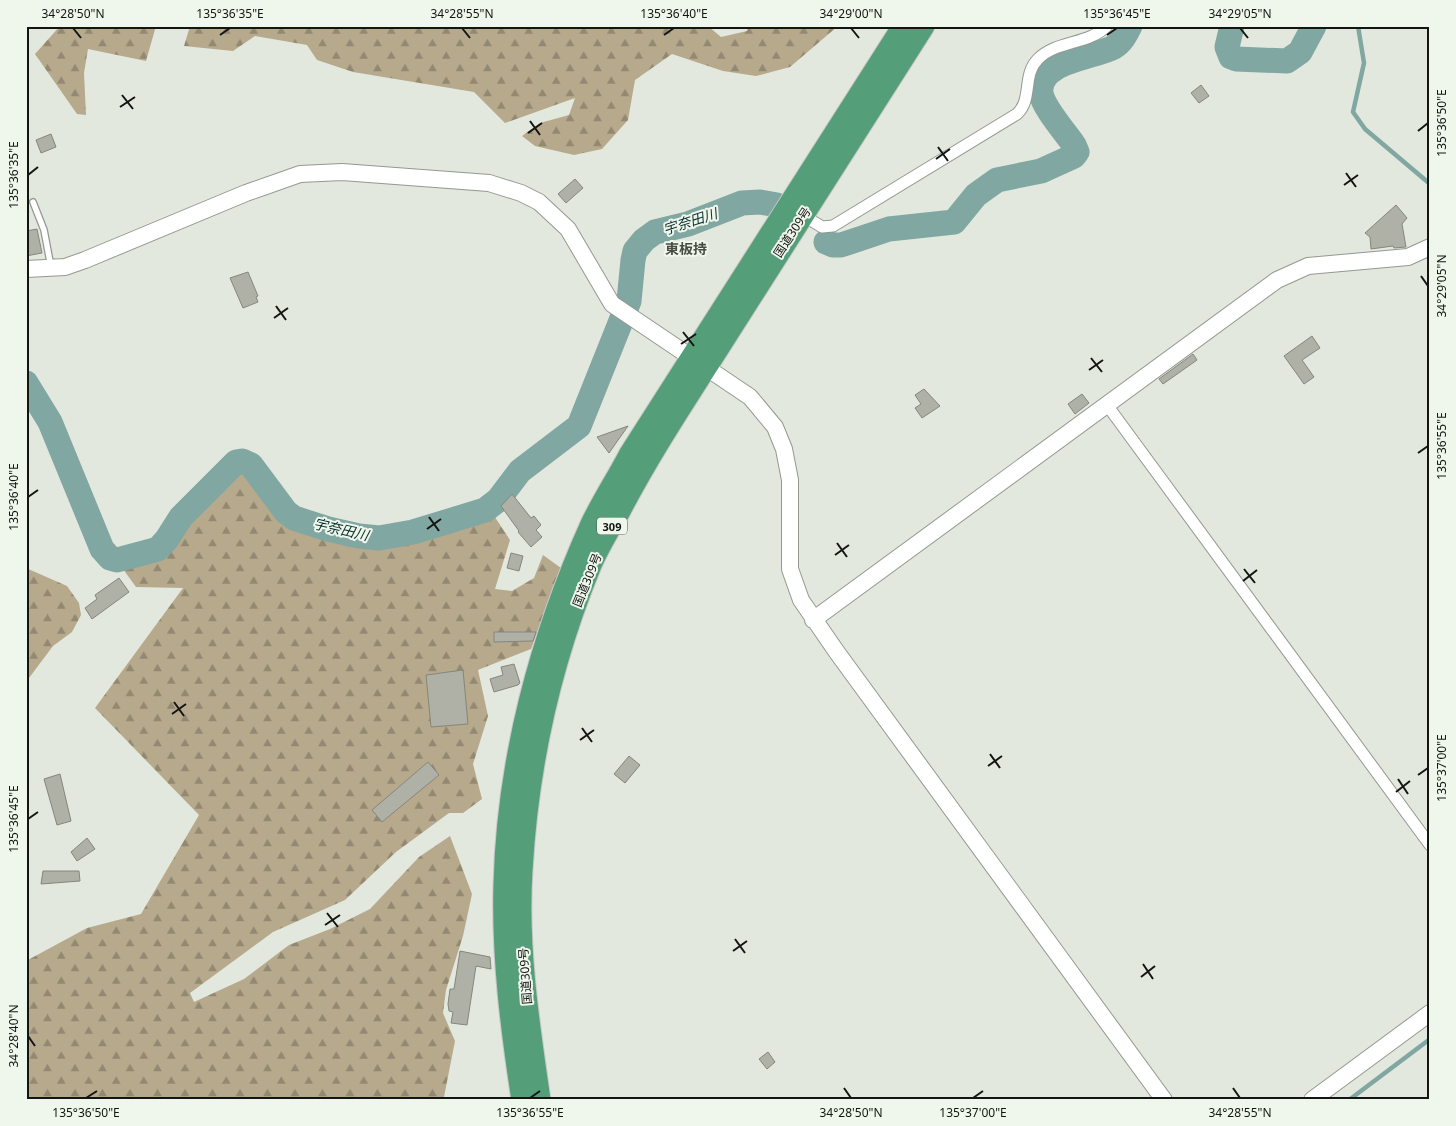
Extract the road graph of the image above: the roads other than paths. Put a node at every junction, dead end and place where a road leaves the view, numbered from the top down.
1 (903, 26) edge
2 (924, 26) edge
3 (1107, 26) edge
4 (34, 202) dead end
5 (795, 210) junction
6 (1430, 247) edge
7 (51, 268) junction
8 (26, 269) edge
9 (699, 362) junction
10 (1107, 405) junction
11 (813, 620) junction
12 (1430, 845) edge
13 (1430, 1013) edge
14 (522, 1100) edge
15 (540, 1100) edge
16 (1164, 1100) edge
17 (1312, 1100) edge

1 - 5 highway, 国道309号 / 309
2 - 5 highway, 国道309号 / 309
3 - 5 street
4 - 7 lane
5 - 9 highway, 国道309号 / 309
6 - 10 street
7 - 8 street
7 - 9 street
9 - 11 street
9 - 14 highway, 国道309号 / 309
9 - 15 highway, 国道309号 / 309
10 - 11 street
10 - 12 street
11 - 16 street
13 - 17 street

